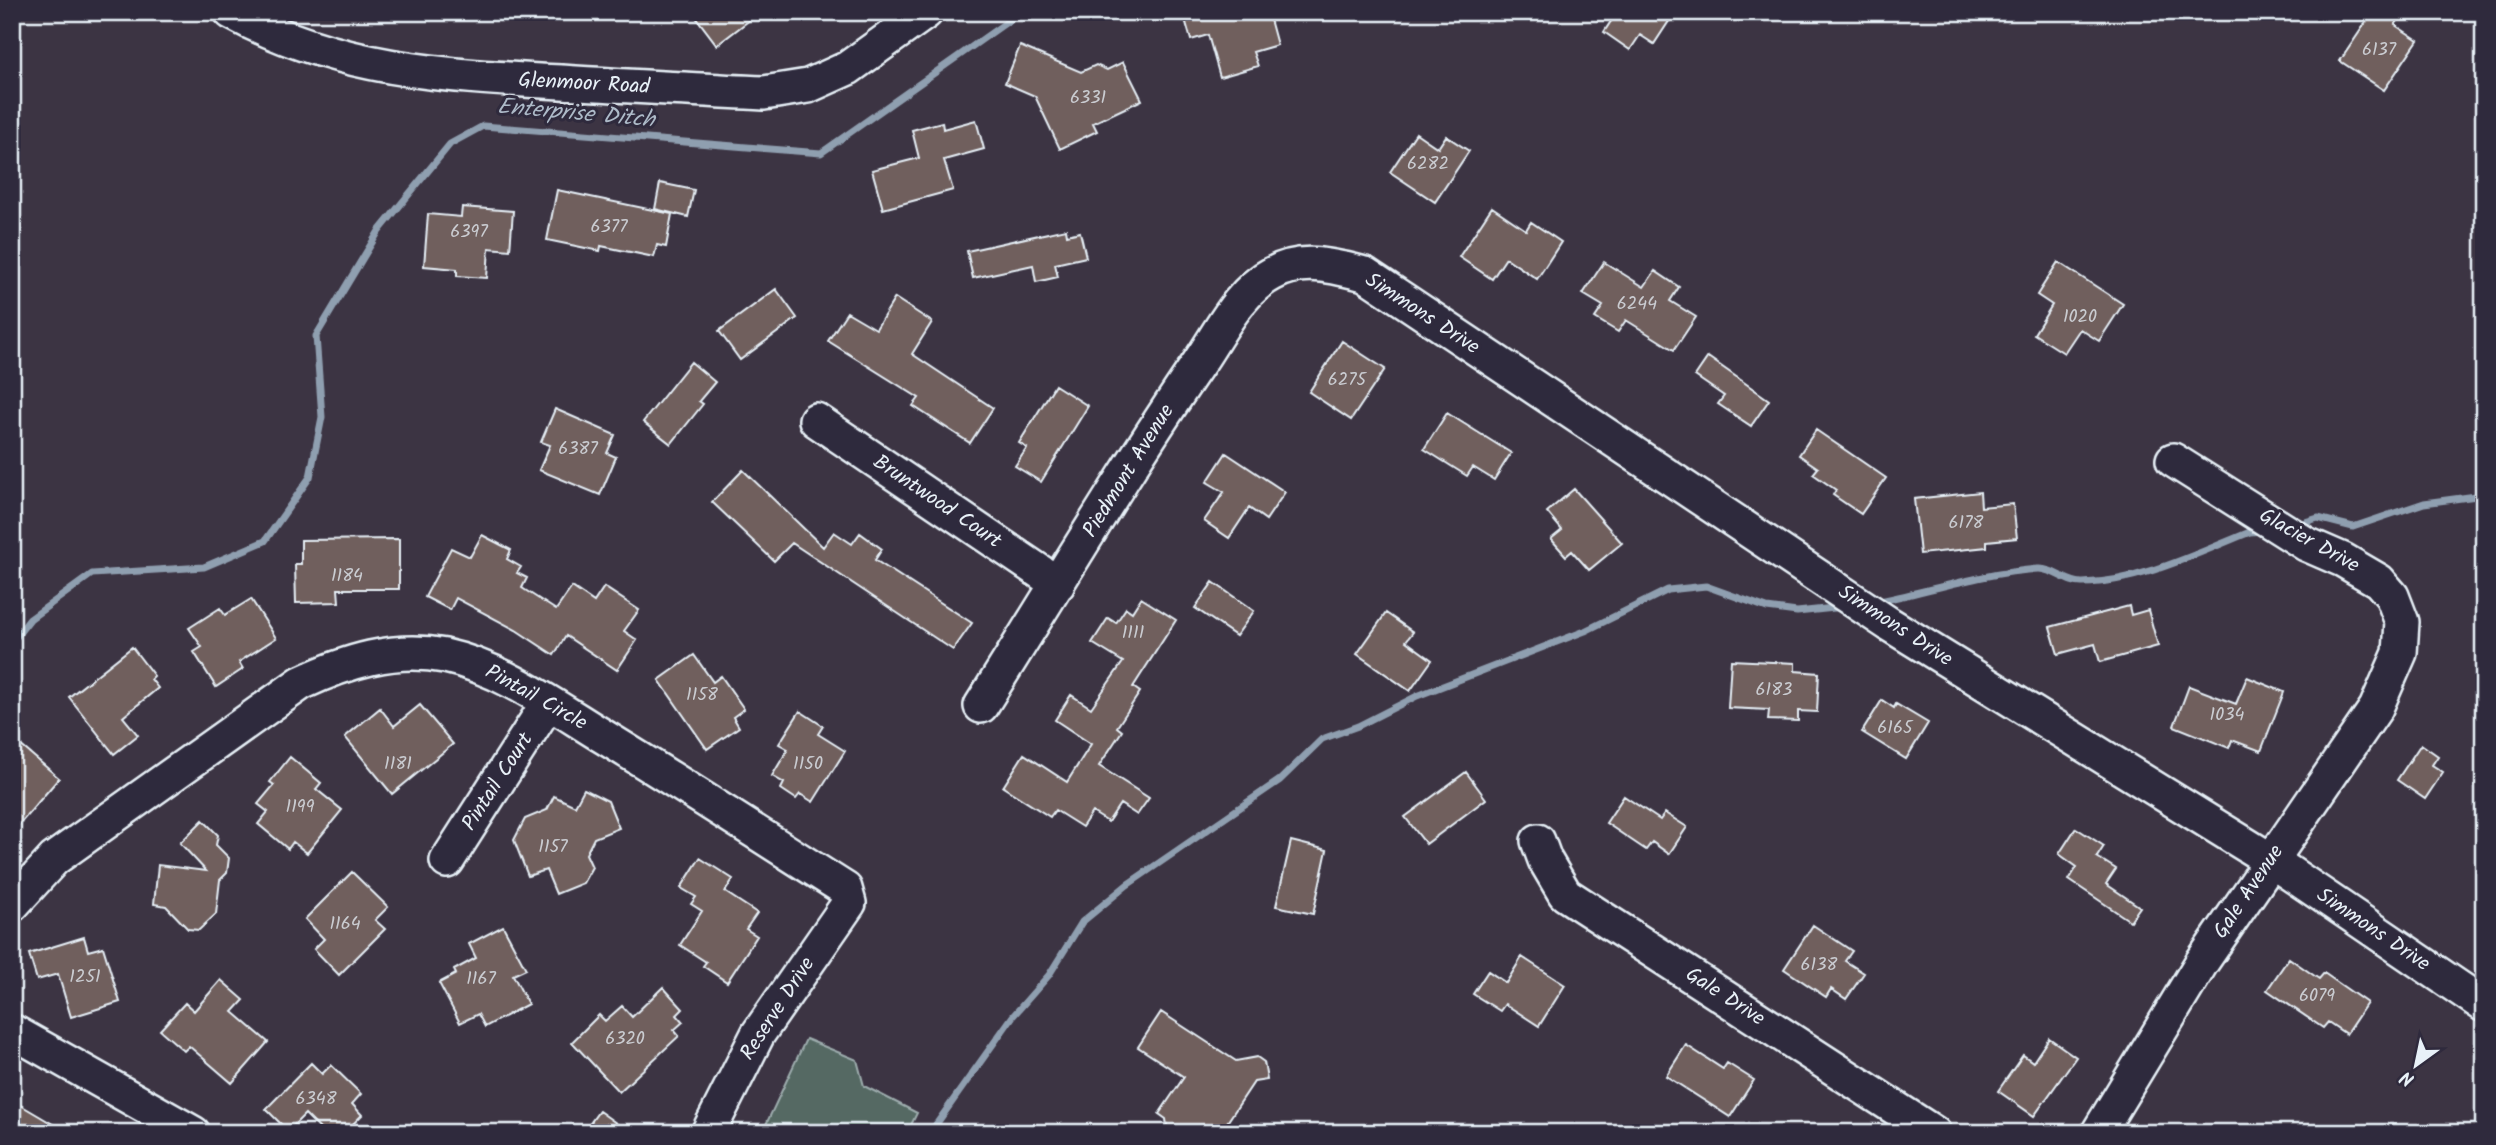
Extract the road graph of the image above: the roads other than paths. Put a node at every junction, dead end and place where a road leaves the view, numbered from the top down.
1 (231, 12) edge
2 (926, 12) edge
3 (1302, 264) joint
4 (816, 420) dead end
5 (2173, 460) dead end
6 (1058, 584) junction
7 (2400, 653) joint
8 (548, 703) junction
9 (981, 706) dead end
10 (1538, 841) dead end
11 (447, 860) dead end
12 (2272, 861) junction
13 (845, 889) joint
14 (12, 905) edge
15 (2484, 1005) edge
16 (12, 1031) edge
17 (192, 1133) edge
18 (708, 1133) edge
19 (1934, 1133) edge
20 (2098, 1133) edge

1 - 2 street, Glenmoor Road
3 - 6 street, Piedmont Avenue
3 - 12 street, Simmons Drive
4 - 6 street, Bruntwood Court
5 - 7 street, Glacier Drive
6 - 9 street, Piedmont Avenue
7 - 12 street, Gale Avenue
8 - 11 street, Pintail Court
8 - 13 street, Pintail Circle
8 - 14 street, Pintail Circle
10 - 19 street, Gale Drive
12 - 15 street, Simmons Drive
12 - 20 street, Gale Avenue
13 - 18 street, Reserve Drive
16 - 17 street

